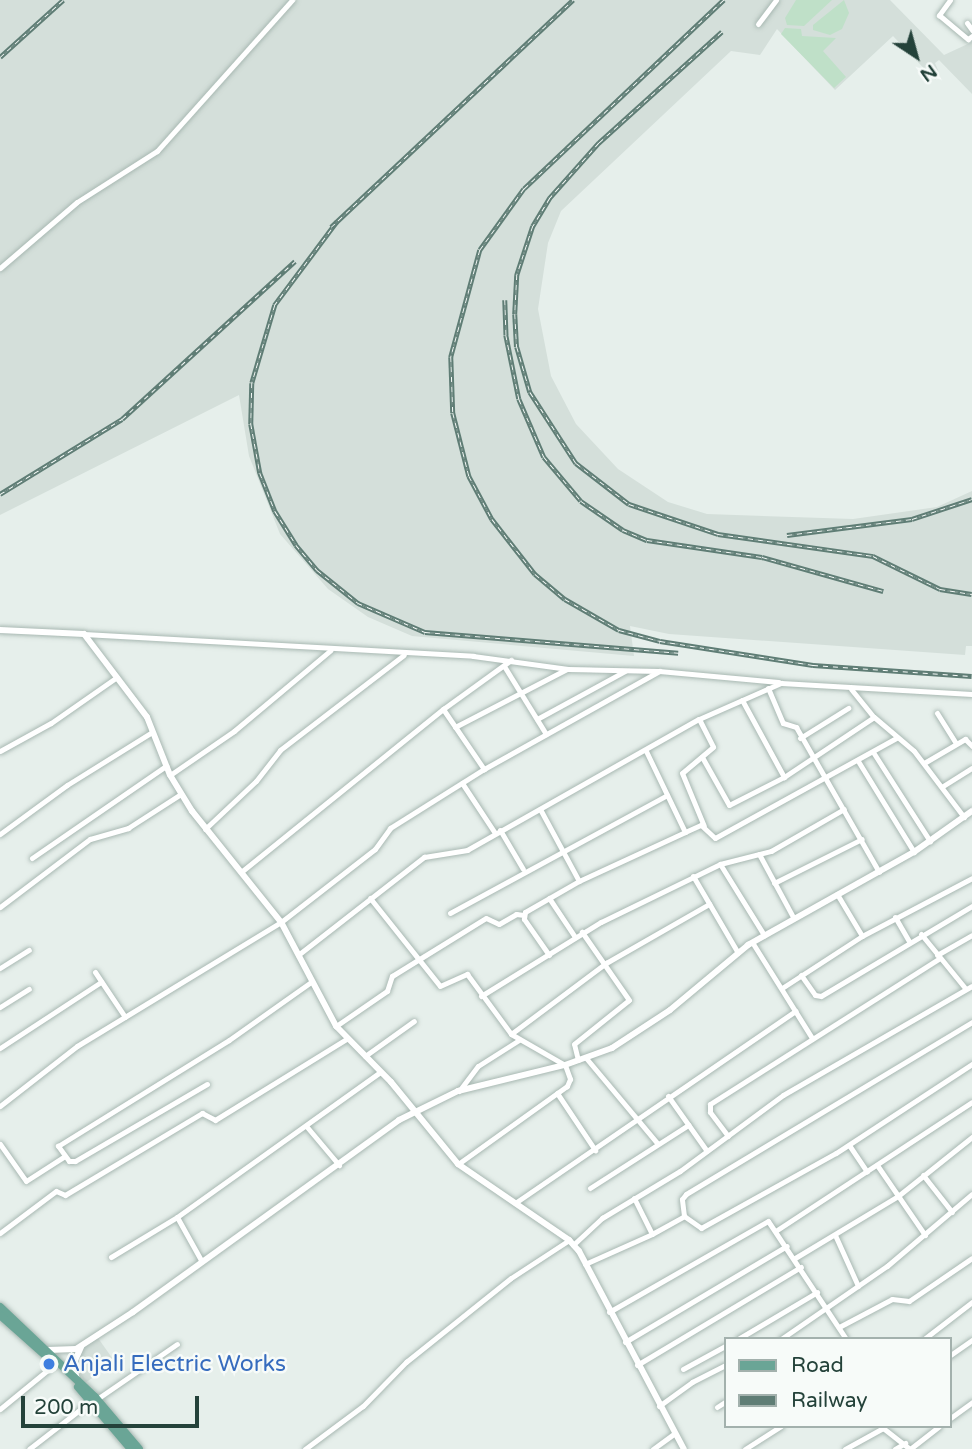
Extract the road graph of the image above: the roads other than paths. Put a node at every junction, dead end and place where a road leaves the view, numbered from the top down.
1 (292, 0) edge
2 (776, 0) edge
3 (950, 0) edge
4 (967, 23) dead end
5 (758, 24) dead end
6 (972, 30) edge
7 (972, 36) edge
8 (0, 268) edge
9 (0, 630) edge
10 (84, 634) junction
11 (331, 650) junction
12 (404, 654) junction
13 (511, 660) junction
14 (504, 666) junction
15 (568, 668) junction
16 (625, 671) junction
17 (659, 671) junction
18 (117, 677) junction
19 (781, 683) junction
20 (768, 688) junction
21 (851, 689) junction
22 (520, 691) junction
23 (972, 694) edge
24 (742, 700) junction
25 (848, 708) dead end
26 (443, 709) junction
27 (937, 713) dead end
28 (874, 717) junction
29 (537, 719) junction
30 (699, 719) junction
31 (455, 727) junction
32 (152, 732) junction
33 (546, 734) junction
34 (800, 738) junction
35 (896, 738) junction
36 (956, 744) junction
37 (972, 746) edge
38 (0, 751) edge
39 (646, 751) junction
40 (873, 752) junction
41 (702, 757) junction
42 (813, 759) junction
43 (858, 761) junction
44 (924, 763) junction
45 (166, 766) junction
46 (972, 768) edge
47 (484, 769) junction
48 (170, 775) junction
49 (785, 777) junction
50 (825, 778) junction
51 (462, 783) junction
52 (943, 786) junction
53 (181, 794) junction
54 (667, 795) junction
55 (540, 809) junction
56 (844, 809) junction
57 (972, 813) edge
58 (964, 817) junction
59 (704, 826) junction
60 (205, 829) junction
61 (498, 831) junction
62 (685, 832) junction
63 (0, 834) edge
64 (862, 839) junction
65 (930, 841) junction
66 (562, 848) junction
67 (914, 852) junction
68 (759, 854) junction
69 (32, 858) dead end
70 (720, 864) junction
71 (523, 869) junction
72 (241, 872) junction
73 (879, 872) junction
74 (693, 877) junction
75 (972, 878) edge
76 (579, 881) junction
77 (775, 883) junction
78 (837, 894) junction
79 (370, 898) junction
80 (549, 898) junction
81 (709, 904) junction
82 (972, 906) edge
83 (0, 907) edge
84 (450, 913) dead end
85 (524, 915) junction
86 (793, 917) junction
87 (895, 917) junction
88 (281, 922) junction
89 (582, 932) junction
90 (921, 934) junction
91 (764, 935) junction
92 (972, 935) edge
93 (862, 936) junction
94 (575, 937) junction
95 (909, 940) junction
96 (752, 942) junction
97 (29, 950) dead end
98 (738, 953) junction
99 (550, 954) junction
100 (298, 955) junction
101 (939, 956) junction
102 (418, 960) junction
103 (606, 963) junction
104 (0, 968) edge
105 (95, 972) dead end
106 (801, 975) junction
107 (101, 982) junction
108 (311, 982) junction
109 (969, 987) edge
110 (782, 988) junction
111 (29, 989) dead end
112 (481, 996) junction
113 (0, 1007) edge
114 (795, 1011) junction
115 (125, 1017) junction
116 (414, 1021) dead end
117 (972, 1022) edge
118 (336, 1026) junction
119 (511, 1034) junction
120 (348, 1038) junction
121 (812, 1038) junction
122 (519, 1040) junction
123 (0, 1048) edge
124 (365, 1056) junction
125 (586, 1058) junction
126 (578, 1060) junction
127 (972, 1064) edge
128 (565, 1065) junction
129 (380, 1072) junction
130 (207, 1084) dead end
131 (458, 1091) junction
132 (557, 1093) junction
133 (668, 1096) junction
134 (972, 1102) edge
135 (0, 1106) edge
136 (415, 1111) junction
137 (638, 1119) junction
138 (688, 1125) junction
139 (307, 1127) junction
140 (728, 1136) junction
141 (972, 1137) edge
142 (0, 1144) edge
143 (658, 1144) junction
144 (849, 1145) junction
145 (595, 1150) junction
146 (707, 1151) junction
147 (65, 1156) junction
148 (339, 1164) junction
149 (458, 1164) junction
150 (877, 1165) junction
151 (867, 1172) junction
152 (923, 1175) junction
153 (590, 1188) dead end
154 (972, 1194) edge
155 (898, 1196) junction
156 (634, 1198) junction
157 (515, 1203) junction
158 (952, 1212) junction
159 (684, 1216) junction
160 (177, 1217) junction
161 (777, 1230) junction
162 (0, 1233) edge
163 (652, 1234) junction
164 (835, 1235) junction
165 (925, 1235) junction
166 (571, 1242) junction
167 (787, 1246) junction
168 (111, 1257) dead end
169 (795, 1258) junction
170 (972, 1258) edge
171 (202, 1262) junction
172 (584, 1264) junction
173 (801, 1267) junction
174 (858, 1286) junction
175 (817, 1292) junction
176 (972, 1302) edge
177 (0, 1307) edge
178 (827, 1307) junction
179 (609, 1312) junction
180 (0, 1315) edge
181 (839, 1326) junction
182 (845, 1336) edge
183 (741, 1337) edge
184 (784, 1337) edge
185 (927, 1337) edge
186 (972, 1340) edge
187 (625, 1342) junction
188 (84, 1343) junction
189 (177, 1344) dead end
190 (724, 1347) edge
191 (47, 1350) junction
192 (951, 1355) edge
193 (54, 1361) junction
194 (637, 1365) junction
195 (724, 1366) edge
196 (683, 1369) dead end
197 (77, 1379) junction
198 (94, 1400) junction
199 (972, 1402) edge
200 (724, 1403) edge
201 (659, 1406) junction
202 (717, 1407) dead end
203 (0, 1409) edge
204 (951, 1418) edge
205 (778, 1428) edge
206 (935, 1428) edge
207 (675, 1433) junction
208 (905, 1443) junction
209 (29, 1449) edge
210 (131, 1449) edge
211 (139, 1449) edge
212 (305, 1449) edge
213 (653, 1449) edge
214 (684, 1449) edge
215 (745, 1449) edge
216 (845, 1449) edge
217 (895, 1449) edge
218 (910, 1449) edge

1 - 8 street
2 - 5 street
3 - 7 street
4 - 6 street
9 - 10 street
10 - 11 street
10 - 18 street
11 - 12 street
11 - 48 street
12 - 13 street
12 - 60 street
13 - 14 street
13 - 15 street
14 - 22 street
14 - 26 street
15 - 16 street
15 - 22 street
16 - 17 street
16 - 29 street
17 - 19 street
17 - 33 street
18 - 32 street
18 - 38 street
19 - 20 street
19 - 21 street
20 - 24 street
20 - 34 street
21 - 23 street
21 - 28 street
22 - 29 street
22 - 31 street
24 - 30 street
24 - 49 street
25 - 34 street
26 - 31 street
26 - 72 street
27 - 36 street
28 - 35 street
28 - 42 street
29 - 33 street
30 - 39 street
30 - 41 street
31 - 47 street
32 - 45 street
32 - 63 street
33 - 47 street
34 - 42 street
35 - 40 street
35 - 44 street
36 - 37 street
36 - 44 street
39 - 54 street
39 - 55 street
40 - 43 street
40 - 65 street
41 - 49 street
41 - 59 street
42 - 49 street
42 - 50 street
43 - 50 street
43 - 67 street
44 - 52 street
45 - 48 street
45 - 69 street
46 - 52 street
47 - 51 street
48 - 53 street
50 - 56 street
50 - 59 street
51 - 61 street
51 - 88 street
52 - 58 street
53 - 60 street
53 - 83 street
54 - 62 street
54 - 66 street
55 - 61 street
55 - 66 street
56 - 64 street
56 - 68 street
57 - 58 street
58 - 65 street
59 - 62 street
60 - 72 street
61 - 71 street
61 - 79 street
62 - 76 street
64 - 73 street
64 - 77 street
65 - 67 street
66 - 71 street
66 - 76 street
67 - 73 street
68 - 70 street
68 - 77 street
70 - 74 street
70 - 91 street
71 - 84 street
72 - 88 street
73 - 78 street
74 - 81 street
74 - 89 street
75 - 87 street
76 - 80 street
77 - 86 street
78 - 86 street
78 - 93 street
79 - 100 street
79 - 102 street
80 - 85 street
80 - 94 street
81 - 98 street
81 - 103 street
82 - 90 street
85 - 99 street
85 - 102 street
86 - 91 street
87 - 93 street
87 - 95 street
88 - 100 street
88 - 115 street
89 - 94 street
89 - 103 street
90 - 95 street
90 - 101 street
91 - 96 street
92 - 101 street
93 - 106 street
94 - 99 street
95 - 106 street
96 - 98 street
96 - 110 street
97 - 104 street
98 - 125 street
99 - 112 street
100 - 108 street
101 - 109 street
101 - 121 street
102 - 112 street
102 - 118 street
103 - 119 street
103 - 126 street
105 - 107 street
106 - 110 street
107 - 115 street
107 - 123 street
108 - 118 street
108 - 147 street
109 - 140 street
110 - 114 street
111 - 113 street
112 - 119 street
114 - 121 street
114 - 133 street
115 - 135 street
116 - 124 street
117 - 159 street
118 - 120 street
119 - 122 street
120 - 124 street
120 - 162 street
121 - 140 street
122 - 128 street
122 - 131 street
124 - 129 street
125 - 126 street
125 - 137 street
126 - 128 street
127 - 144 street
128 - 131 street
128 - 132 street
129 - 136 street
129 - 139 street
130 - 147 street
131 - 136 street
132 - 145 street
132 - 149 street
133 - 137 street
133 - 138 street
134 - 150 street
136 - 148 street
136 - 149 street
137 - 143 street
137 - 145 street
138 - 143 street
138 - 146 street
139 - 148 street
139 - 160 street
140 - 146 street
141 - 152 street
142 - 147 street
143 - 153 street
144 - 151 street
144 - 159 street
145 - 157 street
146 - 156 street
148 - 171 street
149 - 157 street
150 - 151 street
150 - 155 street
151 - 161 street
152 - 155 street
152 - 158 street
154 - 158 street
155 - 164 street
155 - 165 street
156 - 163 street
156 - 166 street
157 - 166 street
158 - 165 street
159 - 163 street
160 - 168 street
160 - 171 street
161 - 167 street
161 - 179 street
163 - 172 street
164 - 169 street
164 - 174 street
165 - 174 street
166 - 172 street
166 - 212 street
167 - 169 street
167 - 187 street
169 - 173 street
170 - 181 street
171 - 188 street
172 - 179 street
173 - 175 street
173 - 194 street
174 - 178 street
175 - 178 street
175 - 183 street
176 - 185 street
177 - 191 main road
178 - 181 street
178 - 184 street
179 - 187 street
180 - 193 main road
181 - 182 street
186 - 192 street
187 - 194 street
188 - 191 street
188 - 197 street
189 - 198 street
190 - 196 street
191 - 193 main road
193 - 197 main road
193 - 198 main road
193 - 203 street
194 - 201 street
195 - 201 street
197 - 198 main road
198 - 209 street
198 - 210 main road
198 - 211 main road
199 - 204 street
200 - 202 street
201 - 207 street
205 - 215 street
206 - 218 street
207 - 213 street
207 - 214 street
208 - 216 street
208 - 217 street
208 - 218 street

